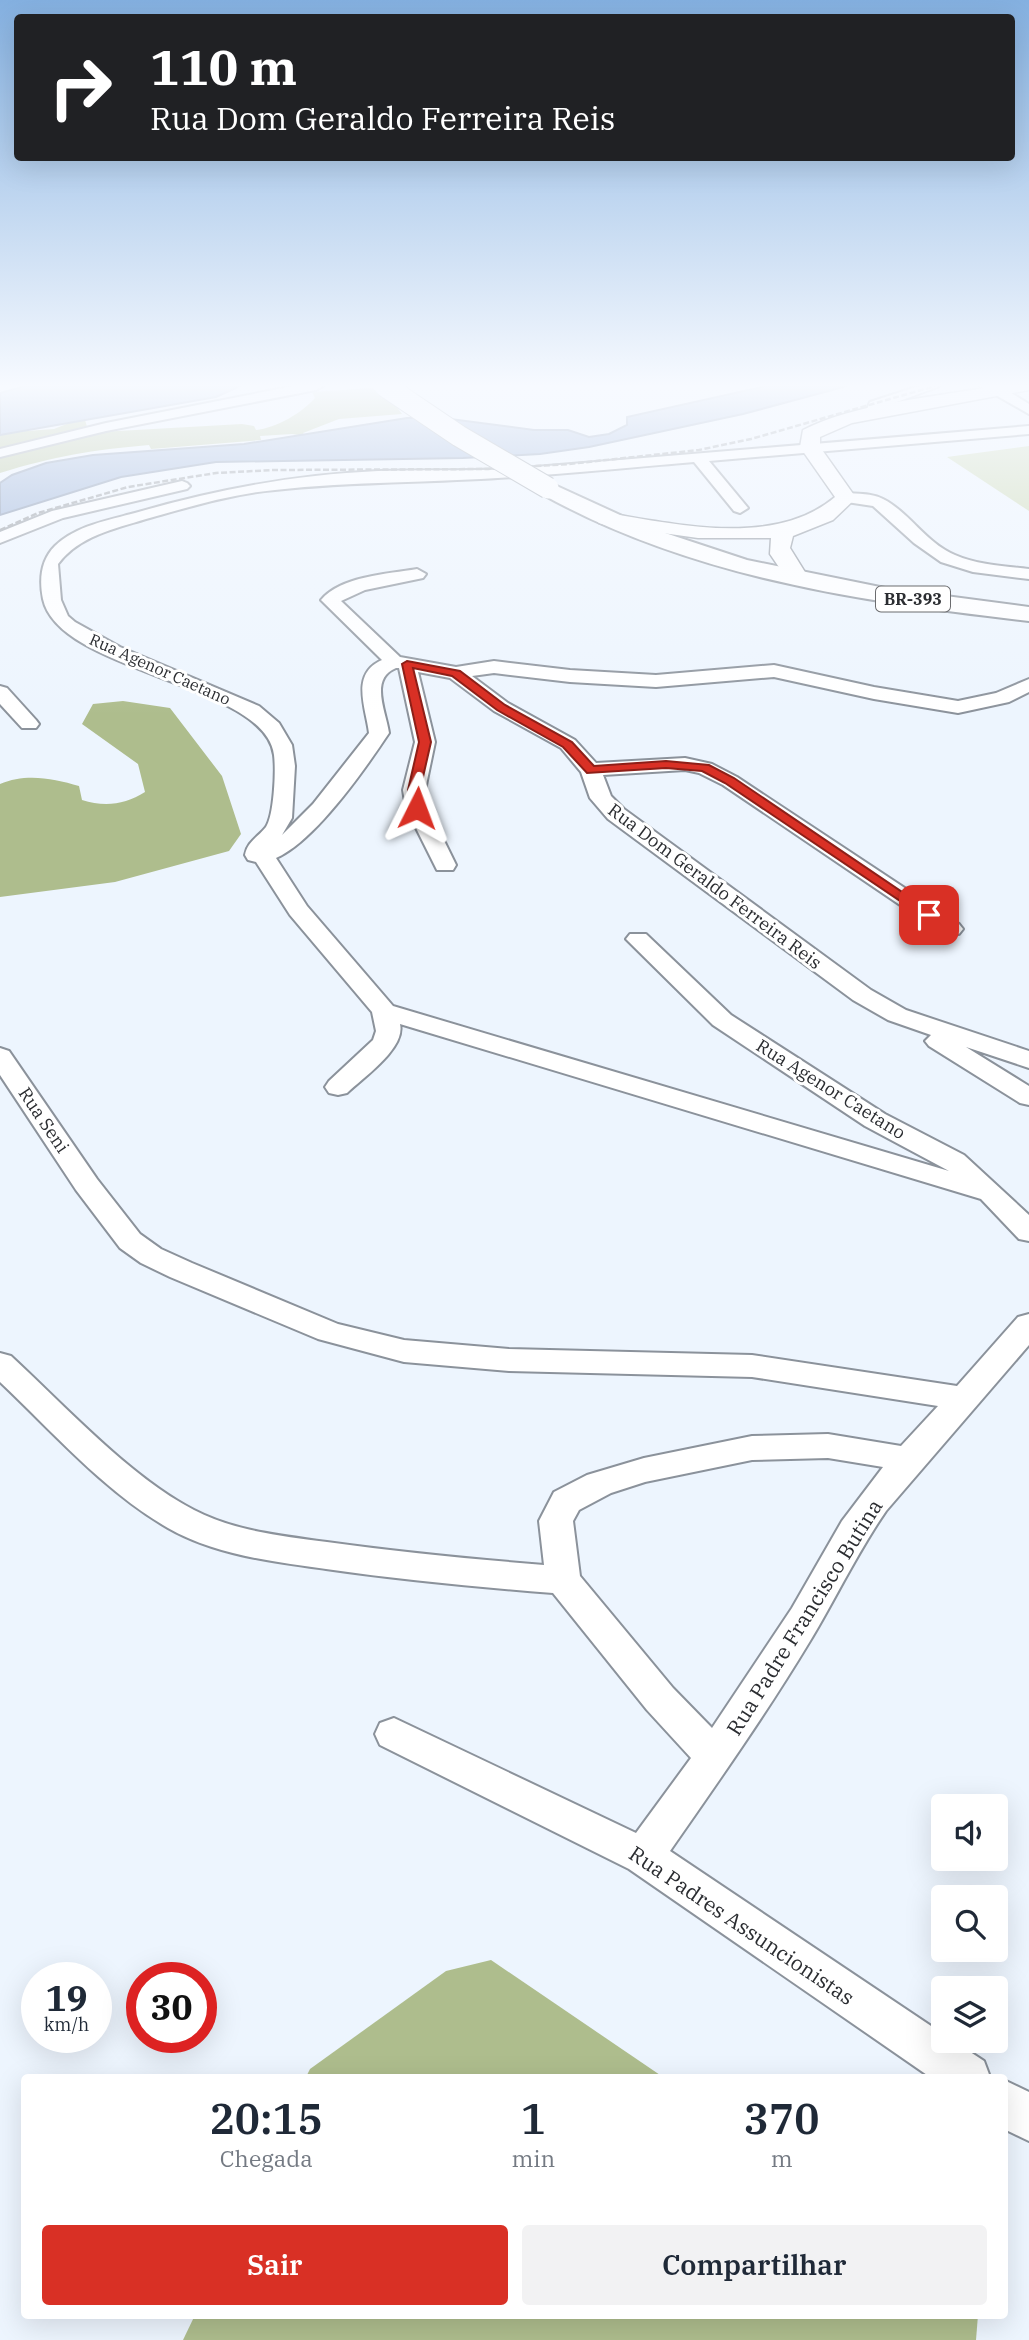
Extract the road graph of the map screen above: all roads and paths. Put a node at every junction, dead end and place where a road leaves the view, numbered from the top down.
1 (143, 495) edge
2 (215, 495) edge
3 (561, 495) edge
4 (729, 495) edge
5 (844, 495) edge
6 (846, 498) junction
7 (740, 508) dead end
8 (606, 519) junction
9 (787, 529) junction
10 (0, 538) edge
11 (417, 574) dead end
12 (1029, 574) edge
13 (797, 577) junction
14 (1025, 616) edge
15 (400, 663) junction
16 (464, 679) junction
17 (1029, 685) edge
18 (0, 692) edge
19 (530, 723) junction
20 (29, 724) dead end
21 (591, 770) junction
22 (264, 856) junction
23 (445, 865) dead end
24 (951, 929) dead end
25 (638, 939) dead end
26 (384, 1011) junction
27 (897, 1015) junction
28 (0, 1056) edge
29 (1029, 1060) edge
30 (338, 1087) dead end
31 (1029, 1097) edge
32 (991, 1193) junction
33 (1029, 1232) edge
34 (1029, 1324) edge
35 (0, 1364) edge
36 (966, 1399) junction
37 (907, 1459) junction
38 (563, 1580) junction
39 (394, 1734) dead end
40 (715, 1757) junction
41 (643, 1856) junction
42 (964, 2074) edge
43 (1008, 2105) edge
44 (1029, 2118) edge

1 - 10 street
2 - 22 street, Rua Agenor Caetano
3 - 8 highway, BR-393, bridge
4 - 7 street
5 - 6 main road
6 - 9 main road
6 - 12 street
8 - 9 main road
8 - 13 highway, BR-393
9 - 13 main road
11 - 15 street
13 - 14 highway, BR-393
15 - 16 street, Rua Dom Geraldo Ferreira Reis
15 - 22 street
15 - 23 street
16 - 17 street
16 - 19 street, Rua Dom Geraldo Ferreira Reis
16 - 19 street
18 - 20 street
19 - 21 street, Rua Dom Geraldo Ferreira Reis
21 - 24 street
21 - 27 street, Rua Dom Geraldo Ferreira Reis
22 - 26 street
25 - 32 street, Rua Agenor Caetano
26 - 30 street
26 - 32 street
27 - 29 street, Rua Dom Geraldo Ferreira Reis
27 - 31 street
28 - 36 street, Rua Seni
32 - 33 street, Rua Agenor Caetano
34 - 36 street, Rua Padre Francisco Butina
35 - 38 street
36 - 37 street, Rua Padre Francisco Butina
37 - 38 street
37 - 40 street, Rua Padre Francisco Butina
38 - 40 street
39 - 41 street, Rua Padres Assuncionistas
40 - 41 street, Rua Padre Francisco Butina
41 - 42 street, Rua Padres Assuncionistas
43 - 44 street

